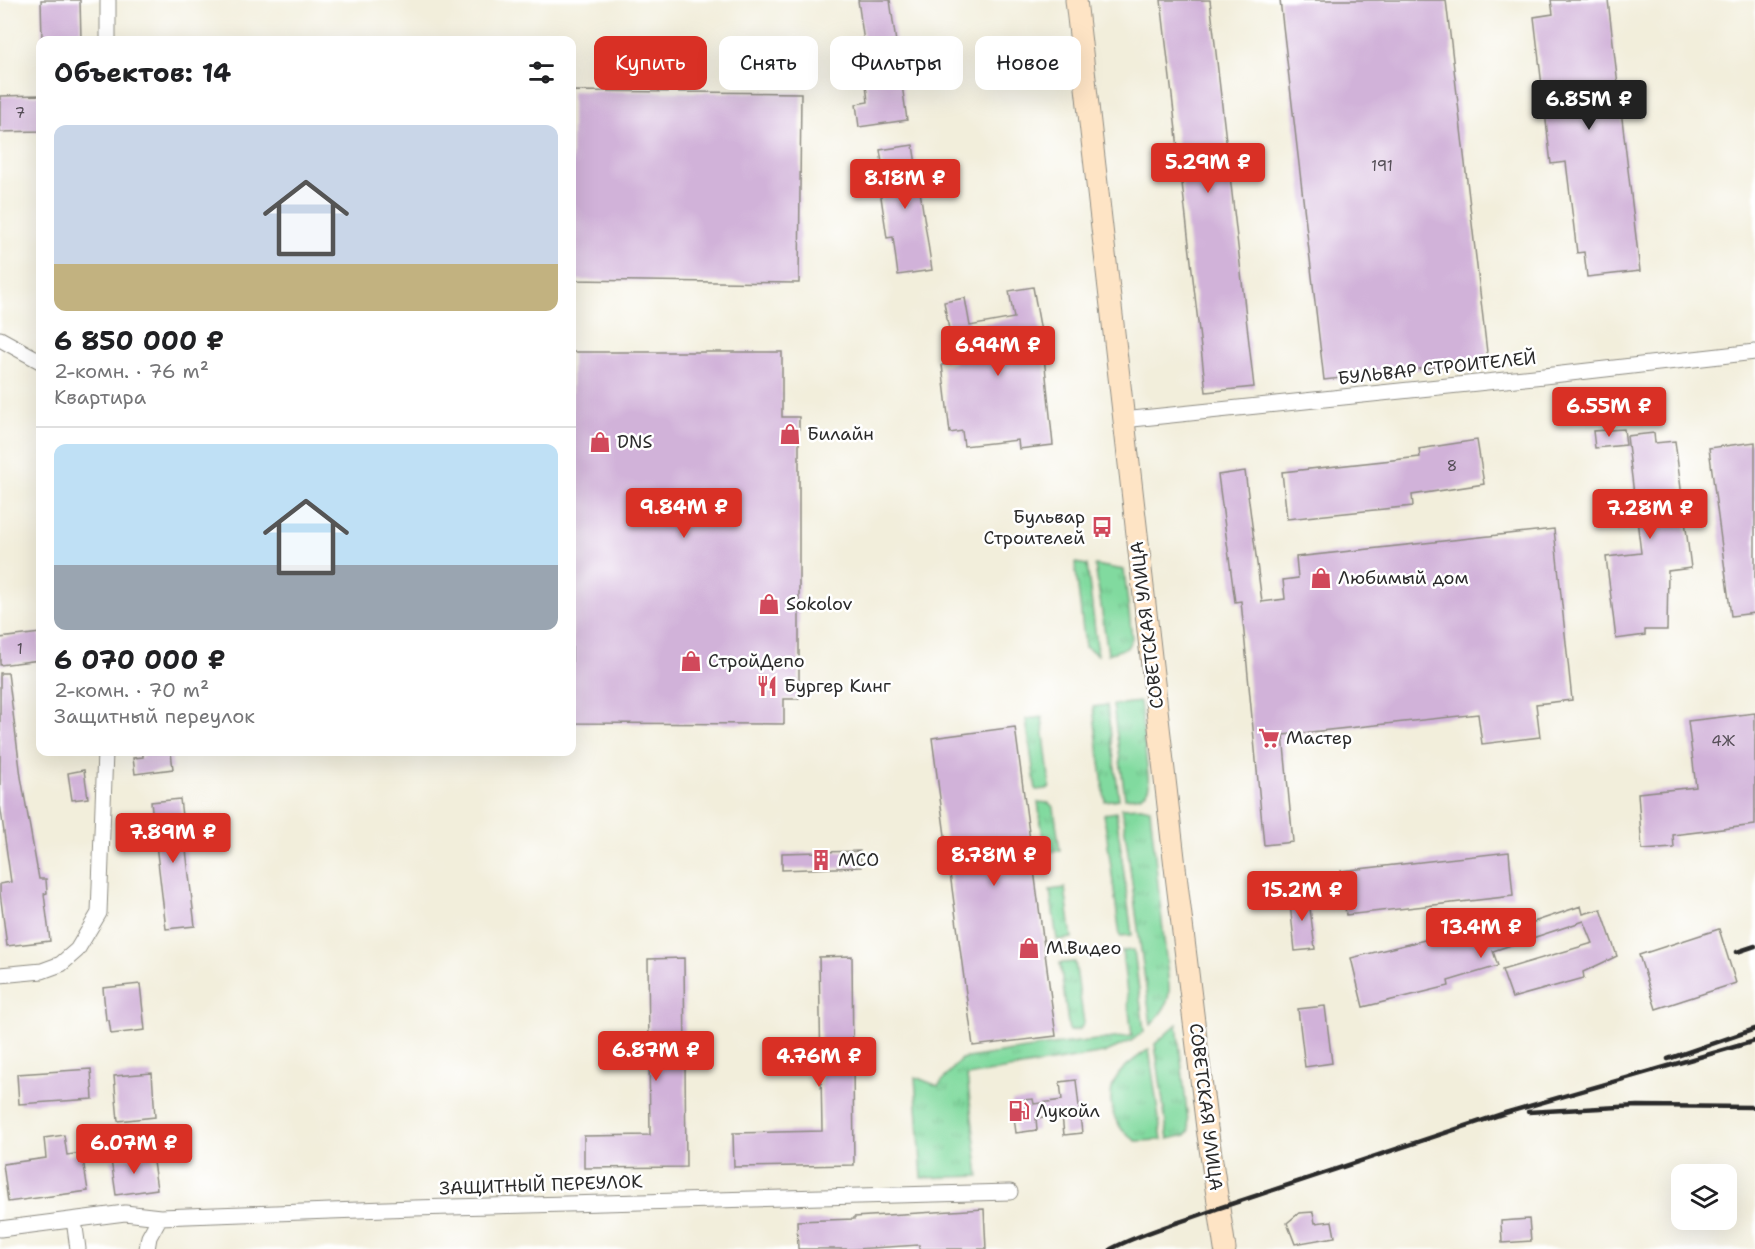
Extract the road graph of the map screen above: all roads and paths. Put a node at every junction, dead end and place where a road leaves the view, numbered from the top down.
1 (108, 0) edge
2 (1076, 0) edge
3 (108, 36) edge
4 (0, 339) edge
5 (1755, 352) edge
6 (36, 359) edge
7 (1123, 420) junction
8 (105, 756) edge
9 (0, 975) edge
10 (1010, 1192) dead end
11 (160, 1217) junction
12 (74, 1220) junction
13 (0, 1229) edge
14 (78, 1249) edge
15 (147, 1249) edge
16 (1225, 1249) edge

1 - 3 street
2 - 7 main road, СОВЕТСКАЯ УЛИЦА
4 - 6 street
5 - 7 street, БУЛЬВАР СТРОИТЕЛЕЙ
7 - 16 main road, СОВЕТСКАЯ УЛИЦА
8 - 9 street
10 - 11 street, ЗАЩИТНЫЙ ПЕРЕУЛОК
11 - 12 street, ЗАЩИТНЫЙ ПЕРЕУЛОК
11 - 15 street
12 - 13 street, ЗАЩИТНЫЙ ПЕРЕУЛОК
12 - 14 street

